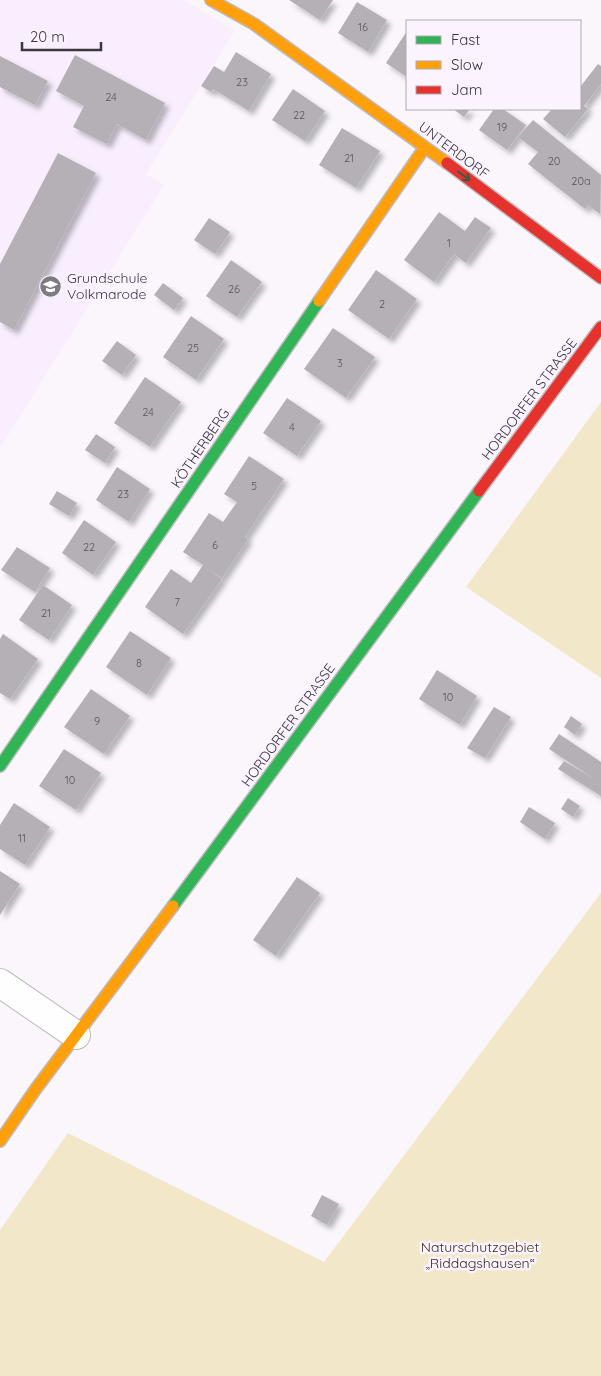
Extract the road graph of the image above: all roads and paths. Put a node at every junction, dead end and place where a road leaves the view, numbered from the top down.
1 (211, 0) edge
2 (425, 146) junction
3 (601, 278) edge
4 (601, 327) edge
5 (0, 766) edge
6 (0, 983) edge
7 (76, 1035) junction
8 (0, 1141) edge

1 - 2 street, UNTERDORF
2 -> 3 street, UNTERDORF
2 - 5 street, KÖTHERBERG
4 - 7 street, HORDORFER STRASSE
6 - 7 street
7 - 8 street, HORDORFER STRASSE

